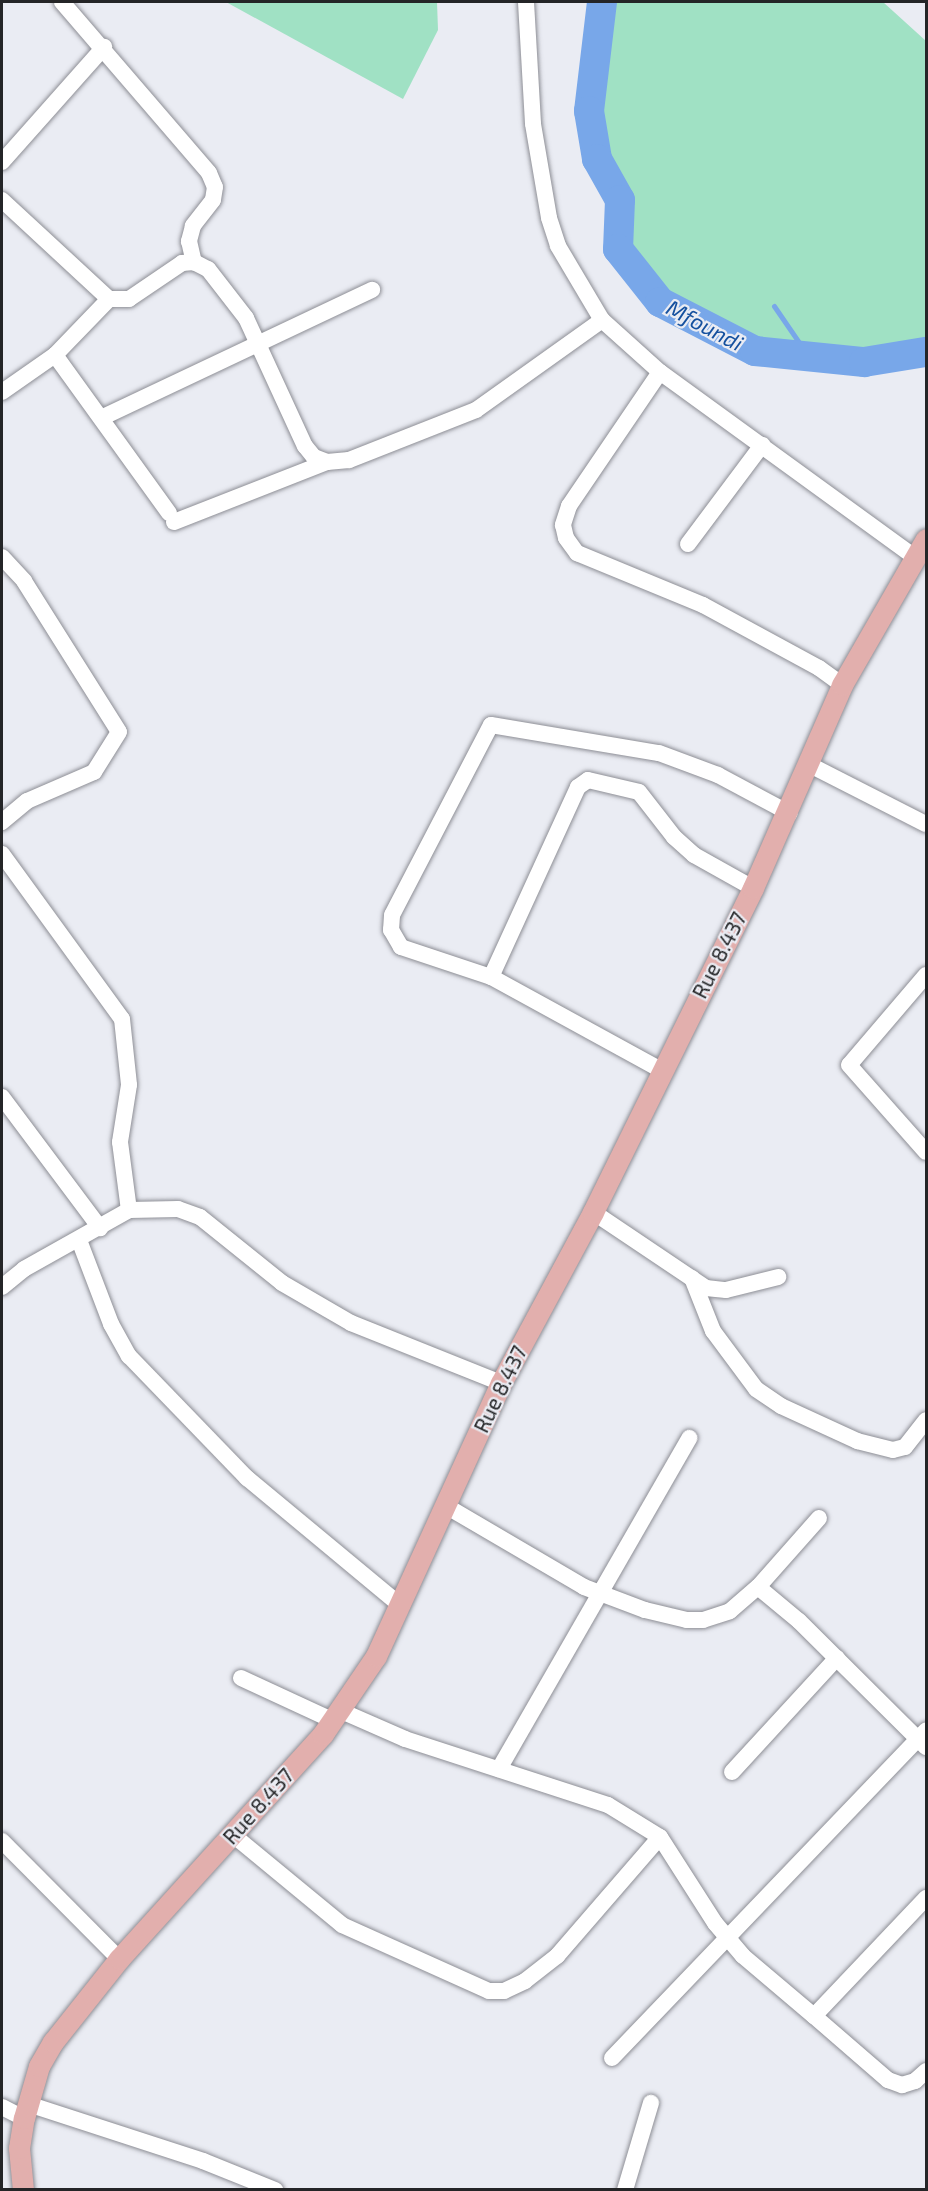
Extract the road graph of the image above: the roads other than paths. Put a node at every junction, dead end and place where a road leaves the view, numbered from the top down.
1 (62, 2) edge
2 (526, 2) edge
3 (104, 47) junction
4 (2, 162) edge
5 (2, 200) edge
6 (194, 262) junction
7 (372, 290) dead end
8 (109, 298) junction
9 (602, 320) junction
10 (257, 343) junction
11 (55, 355) junction
12 (660, 372) junction
13 (2, 392) edge
14 (101, 418) junction
15 (762, 445) junction
16 (327, 462) junction
17 (927, 538) edge
18 (688, 544) dead end
19 (2, 556) edge
20 (914, 556) junction
21 (842, 685) junction
22 (808, 764) junction
23 (789, 813) junction
24 (2, 822) edge
25 (927, 824) edge
26 (2, 854) edge
27 (753, 888) junction
28 (926, 976) edge
29 (491, 977) junction
30 (661, 1070) junction
31 (2, 1097) edge
32 (927, 1152) edge
33 (129, 1210) junction
34 (593, 1212) junction
35 (100, 1228) junction
36 (79, 1240) junction
37 (778, 1277) dead end
38 (692, 1278) junction
39 (2, 1287) edge
40 (501, 1383) junction
41 (927, 1420) edge
42 (689, 1438) dead end
43 (446, 1506) junction
44 (819, 1518) dead end
45 (758, 1587) junction
46 (598, 1593) junction
47 (400, 1605) junction
48 (837, 1658) junction
49 (241, 1678) dead end
50 (336, 1715) junction
51 (924, 1739) edge
52 (499, 1768) junction
53 (732, 1772) dead end
54 (233, 1835) junction
55 (660, 1837) junction
56 (2, 1841) edge
57 (927, 1898) edge
58 (729, 1940) junction
59 (119, 1959) junction
60 (814, 2016) junction
61 (612, 2058) dead end
62 (927, 2071) edge
63 (651, 2103) dead end
64 (2, 2107) edge
65 (26, 2111) junction
66 (23, 2190) edge
67 (275, 2190) edge
68 (625, 2190) edge

1 - 3 street
2 - 9 street
3 - 4 street
3 - 6 street
5 - 8 street
6 - 8 street
6 - 10 street
7 - 10 street
8 - 11 street
9 - 12 street
9 - 16 street
10 - 14 street
10 - 16 street
11 - 13 street
11 - 14 street
12 - 15 street
12 - 21 street
14 - 16 street
15 - 18 street
15 - 20 street
17 - 20 main road, Rue 8.437
19 - 24 street
20 - 21 main road, Rue 8.437
21 - 22 main road, Rue 8.437
22 - 23 main road, Rue 8.437
22 - 25 street
23 - 27 main road, Rue 8.437
23 - 29 street
26 - 33 street
27 - 29 street
27 - 30 main road, Rue 8.437
28 - 32 street
29 - 30 street
30 - 34 main road, Rue 8.437
31 - 35 street
33 - 35 street
33 - 40 street
34 - 38 street
34 - 40 main road, Rue 8.437
35 - 36 street
36 - 39 street
36 - 47 street
37 - 38 street
38 - 41 street
40 - 43 main road, Rue 8.437
42 - 46 street
43 - 46 street
43 - 47 main road, Rue 8.437
44 - 45 street
45 - 46 street
45 - 48 street
46 - 52 street
47 - 50 main road, Rue 8.437
48 - 51 street
48 - 53 street
49 - 50 street
50 - 52 street
50 - 54 main road, Rue 8.437
51 - 58 street
52 - 55 street
54 - 55 street
54 - 59 main road, Rue 8.437
55 - 58 street
56 - 59 street
57 - 60 street
58 - 60 street
58 - 61 street
59 - 65 main road, Rue 8.437
60 - 62 street
63 - 68 street
64 - 65 street
65 - 66 main road, Rue 8.437
65 - 67 street

